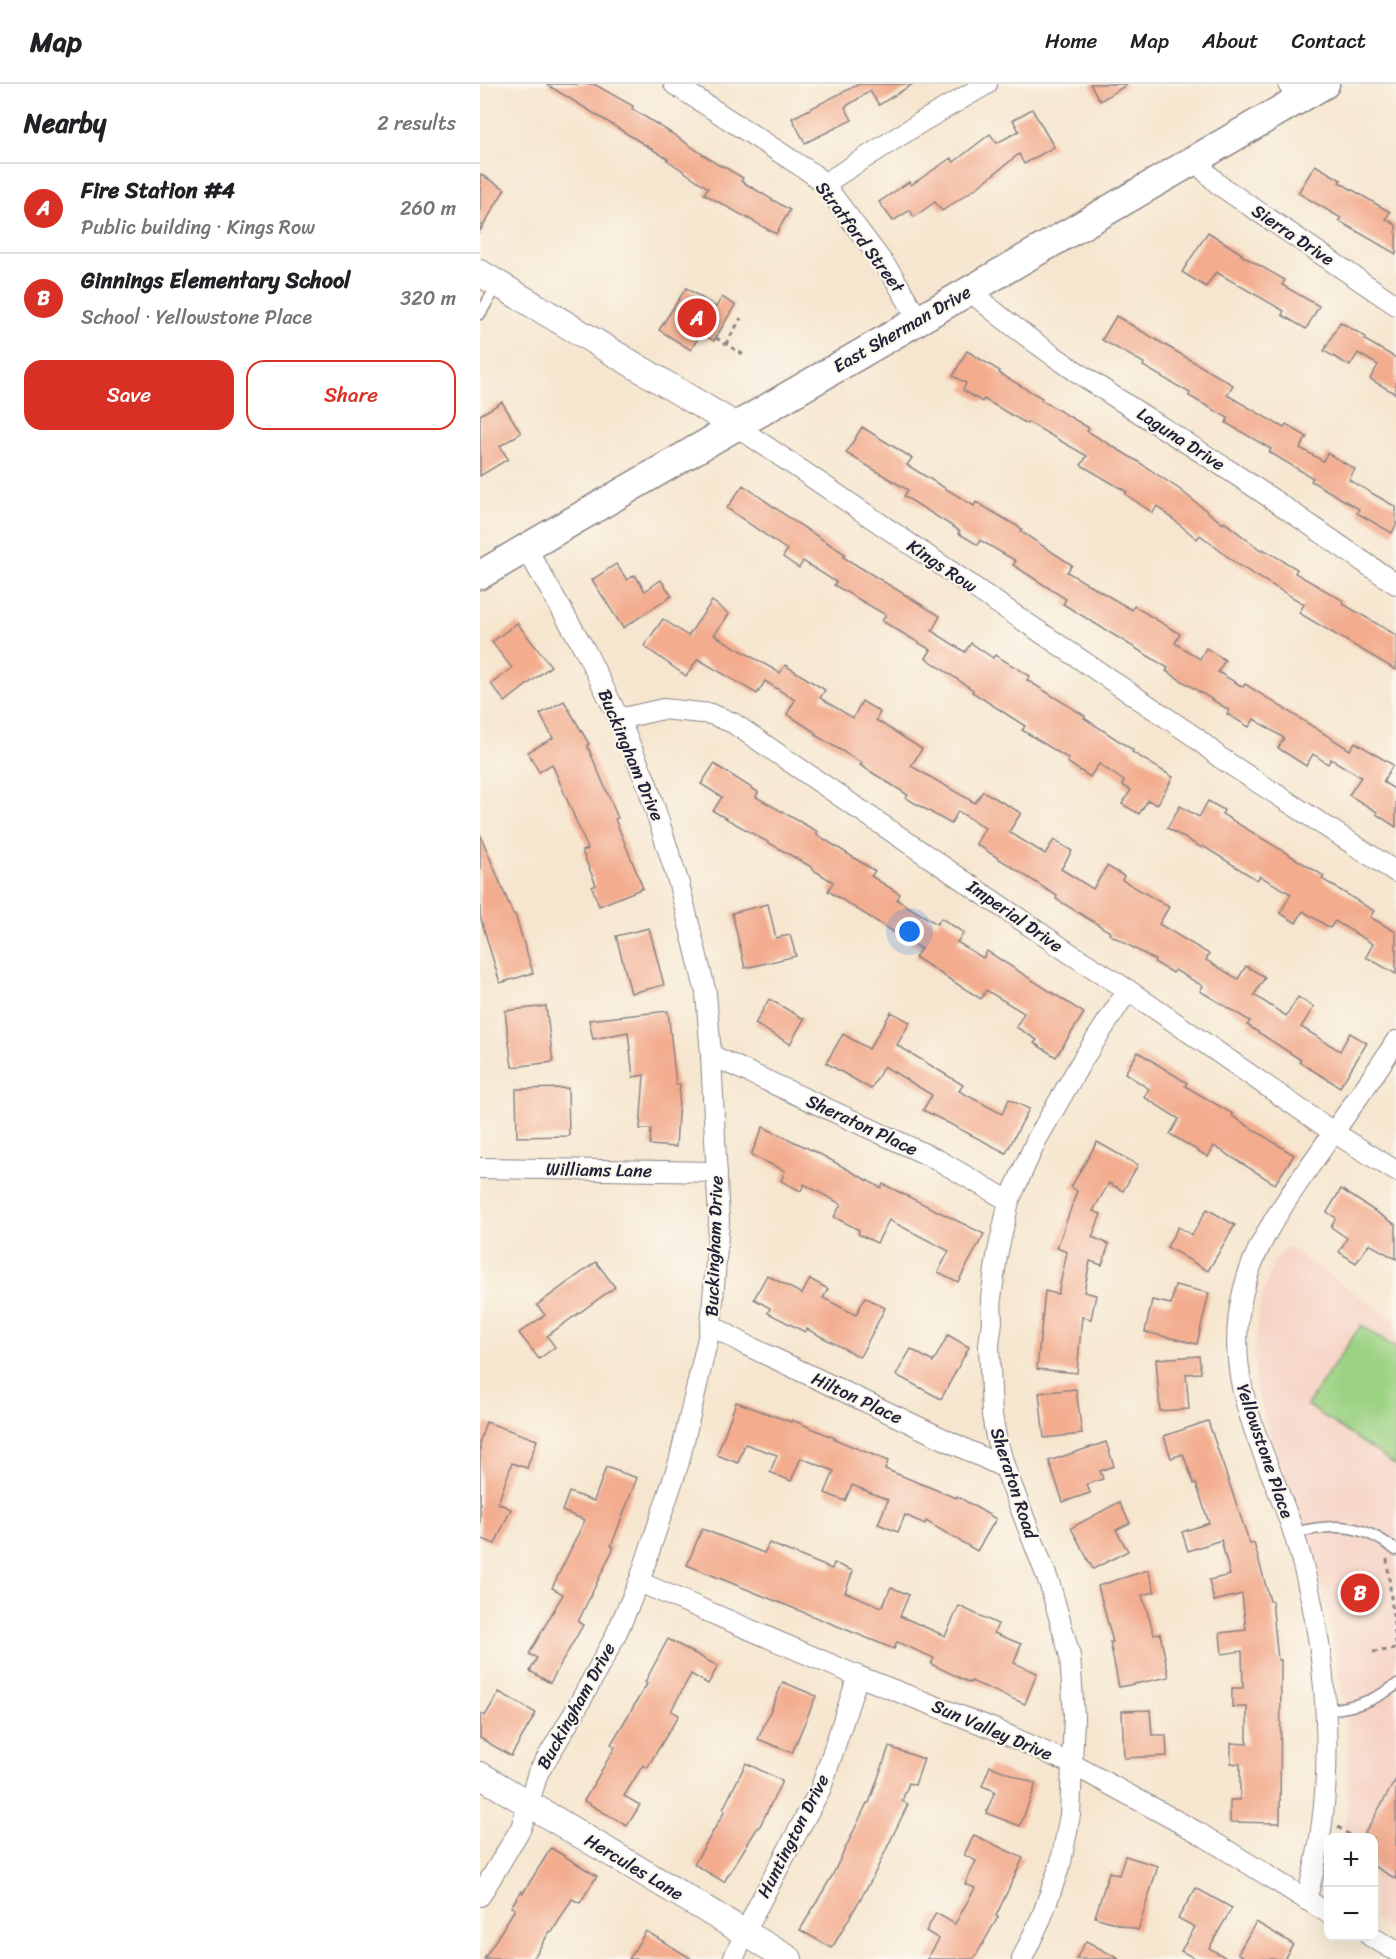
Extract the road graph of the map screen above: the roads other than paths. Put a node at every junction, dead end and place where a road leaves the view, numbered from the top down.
1 (674, 84) edge
2 (987, 84) edge
3 (1325, 84) edge
4 (1293, 92) edge
5 (1195, 161) junction
6 (824, 184) junction
7 (489, 278) edge
8 (970, 291) junction
9 (1396, 304) edge
10 (480, 314) edge
11 (918, 319) junction
12 (736, 426) junction
13 (526, 548) junction
14 (480, 575) edge
15 (1396, 584) edge
16 (619, 719) junction
17 (1396, 872) edge
18 (1128, 990) junction
19 (1396, 1041) edge
20 (711, 1055) junction
21 (1333, 1132) junction
22 (480, 1168) edge
23 (1396, 1171) edge
24 (717, 1172) junction
25 (1009, 1201) junction
26 (711, 1325) junction
27 (1005, 1468) junction
28 (1293, 1533) junction
29 (1396, 1550) edge
30 (639, 1582) junction
31 (858, 1676) junction
32 (1396, 1685) edge
33 (1326, 1710) junction
34 (1072, 1764) junction
35 (480, 1775) edge
36 (528, 1804) junction
37 (480, 1896) edge
38 (1306, 1900) junction
39 (1324, 1910) edge
40 (746, 1934) junction
41 (1378, 1941) edge
42 (1396, 1951) edge
43 (733, 1959) edge
44 (789, 1959) edge
45 (1022, 1959) edge

1 - 6 street, Stratford Street
2 - 6 street
3 - 4 main road, East Sherman Drive
4 - 5 main road, East Sherman Drive
5 - 8 main road, East Sherman Drive
5 - 9 street, Sierra Drive
6 - 11 street, Stratford Street
7 - 10 lane
7 - 12 street, Kings Row
8 - 11 main road, East Sherman Drive
8 - 15 street, Laguna Drive
11 - 12 main road, East Sherman Drive
12 - 13 main road, East Sherman Drive
12 - 17 street, Kings Row
13 - 14 main road, East Sherman Drive
13 - 16 street, Buckingham Drive
16 - 18 street, Imperial Drive
16 - 20 street, Buckingham Drive
18 - 21 street, Imperial Drive
18 - 25 street, Sheraton Road
19 - 21 street, Yellowstone Place
20 - 24 street, Buckingham Drive
20 - 25 street, Sheraton Place
21 - 23 street, Imperial Drive
21 - 28 street, Yellowstone Place
22 - 24 street, Williams Lane
24 - 26 street, Buckingham Drive
25 - 27 street, Sheraton Road
26 - 27 street, Hilton Place
26 - 30 street, Buckingham Drive
27 - 34 street, Sheraton Road
28 - 29 lane
28 - 33 street, Yellowstone Place
30 - 31 street, Sun Valley Drive
30 - 36 street, Buckingham Drive
31 - 34 street, Sun Valley Drive
31 - 40 street, Huntington Drive
32 - 33 lane
33 - 38 street, Yellowstone Place
34 - 38 street, Sun Valley Drive
34 - 45 street, Sheraton Road
35 - 36 street, Hercules Lane
36 - 37 street, Buckingham Drive
36 - 40 street, Hercules Lane
38 - 39 street, Sun Valley Drive
40 - 43 street, Huntington Drive
40 - 44 street, Hercules Lane
41 - 42 street

